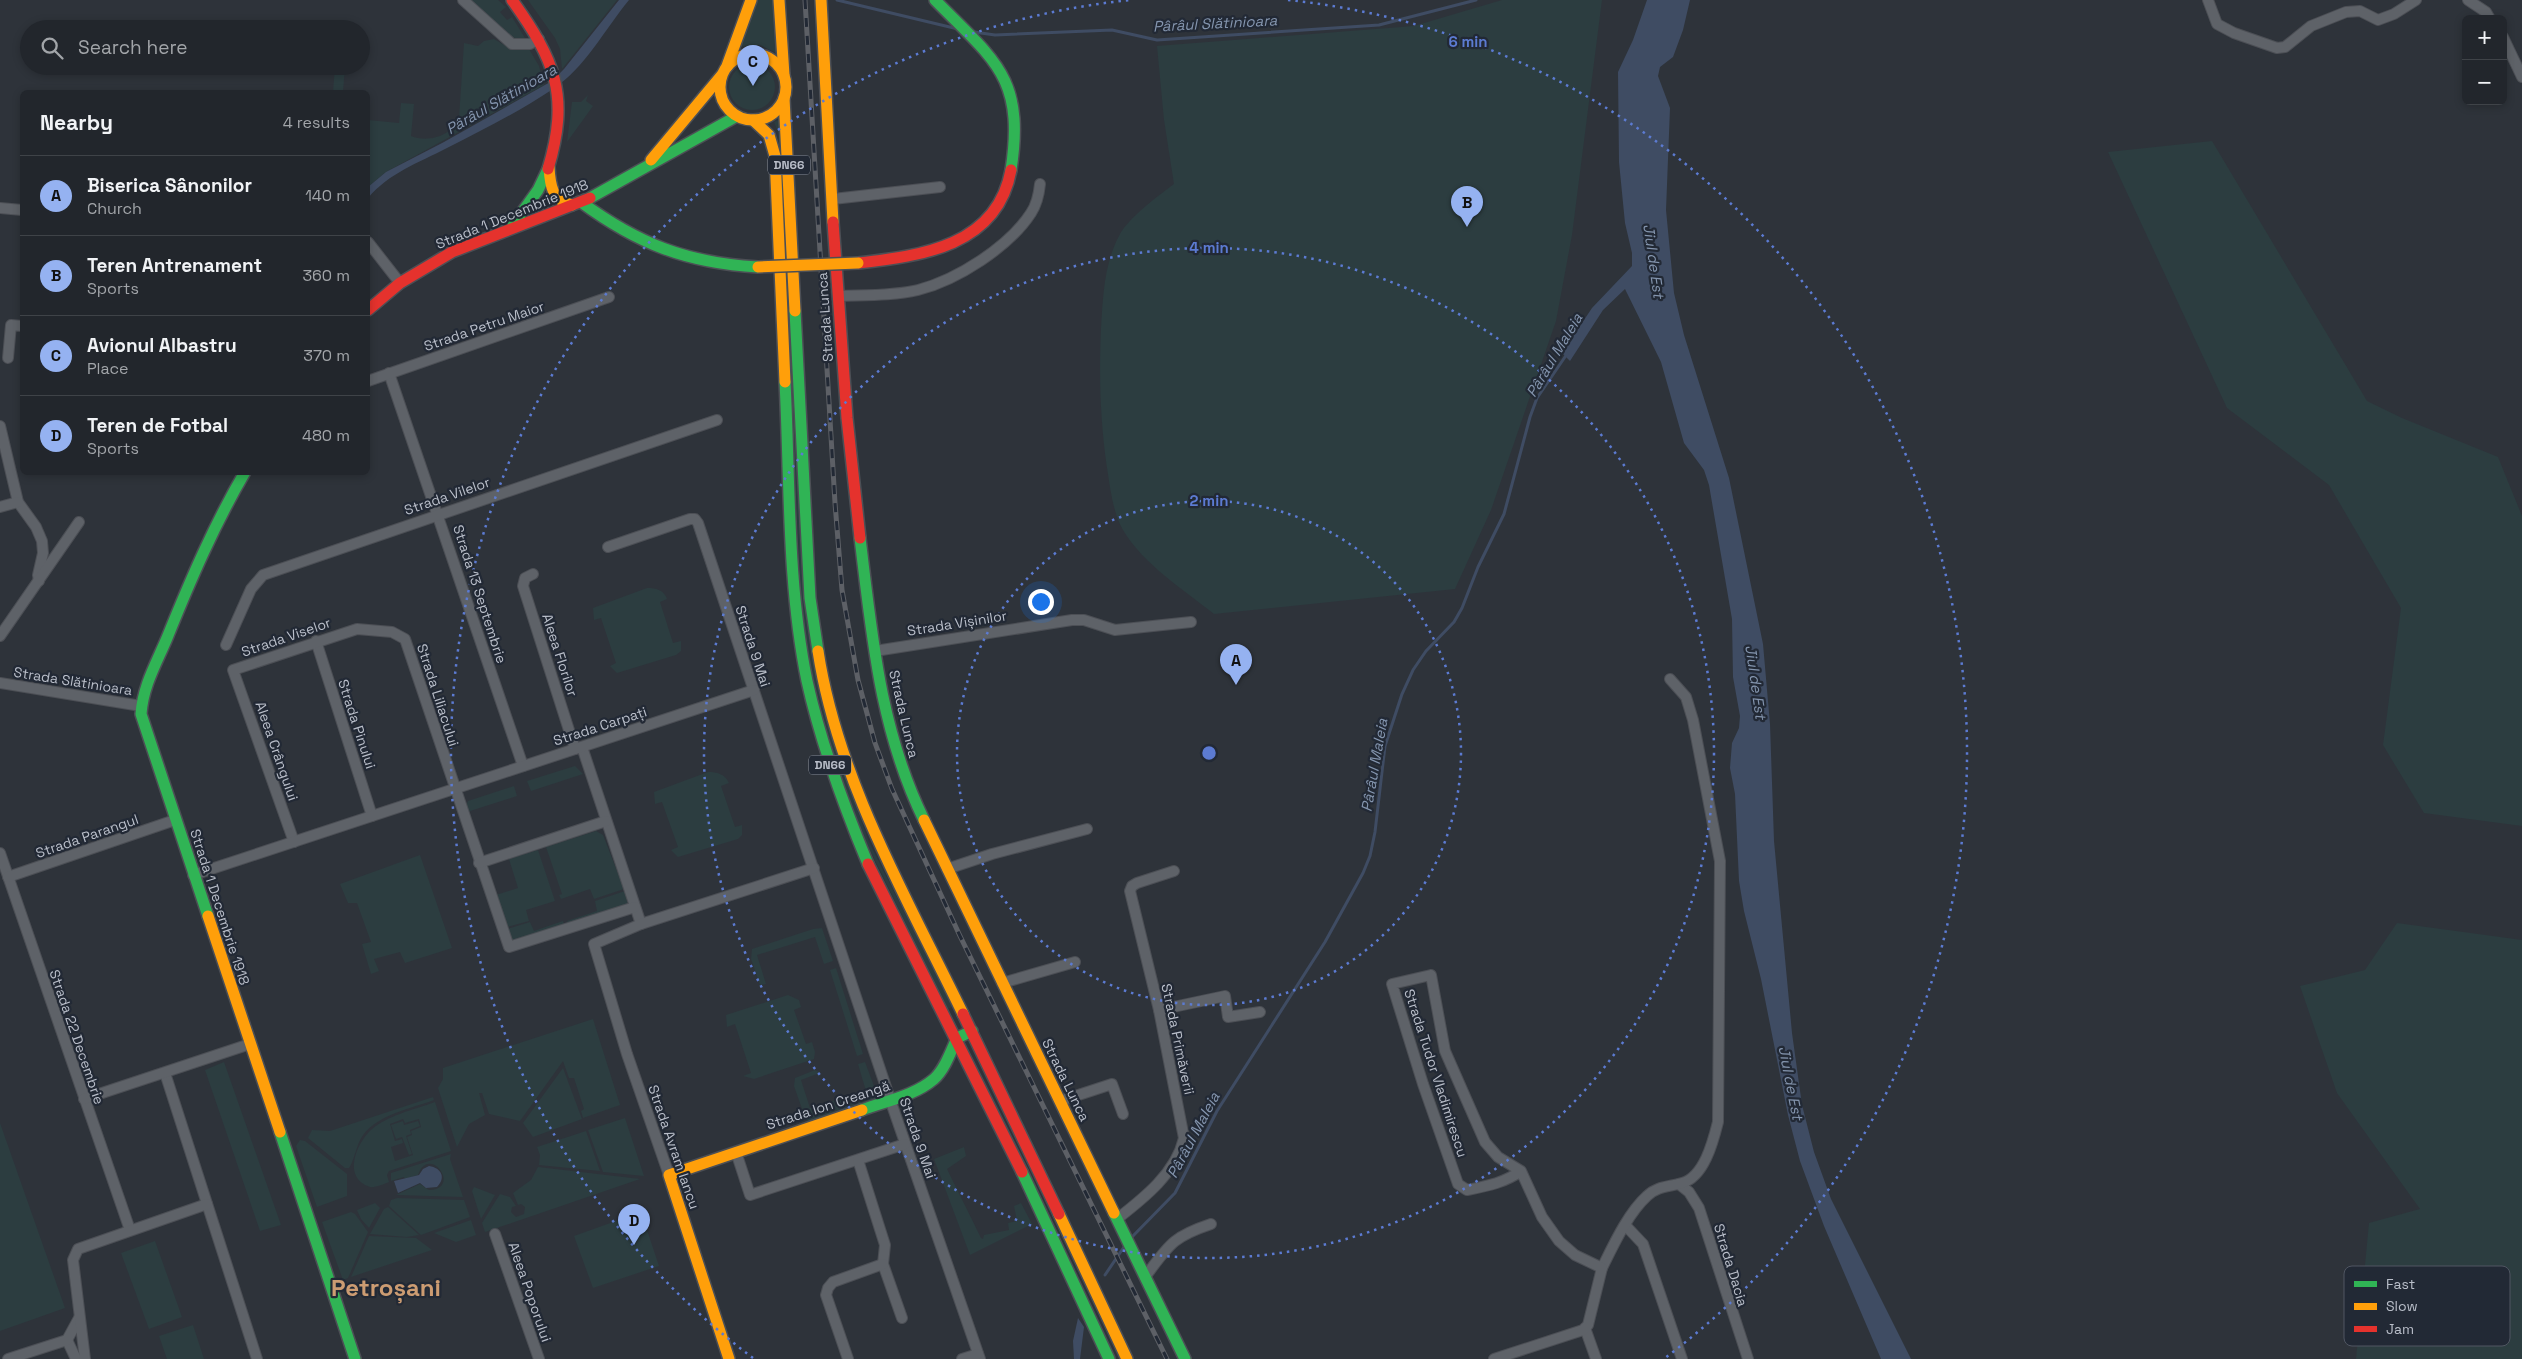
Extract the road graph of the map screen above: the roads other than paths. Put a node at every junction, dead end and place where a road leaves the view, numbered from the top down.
1 (463, 0) edge
2 (512, 0) edge
3 (751, 0) edge
4 (779, 0) edge
5 (821, 0) edge
6 (935, 0) edge
7 (2208, 0) edge
8 (2416, 0) edge
9 (2468, 0) edge
10 (2488, 15) edge
11 (539, 39) junction
12 (2507, 45) edge
13 (727, 66) junction
14 (784, 75) junction
15 (721, 76) junction
16 (2522, 77) edge
17 (784, 98) junction
18 (737, 116) junction
19 (753, 120) junction
20 (549, 161) junction
21 (646, 166) junction
22 (1040, 184) dead end
23 (940, 187) dead end
24 (833, 199) junction
25 (576, 203) junction
26 (0, 208) edge
27 (20, 210) edge
28 (511, 227) junction
29 (370, 245) edge
30 (400, 283) junction
31 (838, 296) junction
32 (609, 297) dead end
33 (370, 308) edge
34 (20, 326) edge
35 (8, 358) dead end
36 (389, 373) junction
37 (370, 380) edge
38 (717, 420) dead end
39 (0, 426) edge
40 (244, 475) edge
41 (18, 502) junction
42 (0, 507) edge
43 (438, 513) junction
44 (79, 522) dead end
45 (608, 547) dead end
46 (533, 574) dead end
47 (39, 581) junction
48 (1191, 622) dead end
49 (347, 631) joint
50 (0, 636) edge
51 (316, 641) junction
52 (226, 645) dead end
53 (875, 651) junction
54 (233, 670) joint
55 (1670, 679) dead end
56 (0, 683) edge
57 (754, 690) junction
58 (141, 706) junction
59 (579, 748) junction
60 (523, 766) junction
61 (454, 789) junction
62 (372, 816) junction
63 (175, 820) junction
64 (606, 821) junction
65 (1087, 829) dead end
66 (294, 842) junction
67 (0, 853) edge
68 (479, 863) junction
69 (814, 868) junction
70 (947, 869) junction
71 (1174, 871) dead end
72 (193, 876) junction
73 (8, 877) junction
74 (635, 907) junction
75 (641, 924) junction
76 (1075, 962) dead end
77 (1002, 983) junction
78 (1159, 1010) junction
79 (1260, 1012) dead end
80 (972, 1031) junction
81 (957, 1038) junction
82 (250, 1044) junction
83 (165, 1073) junction
84 (84, 1099) junction
85 (890, 1100) junction
86 (1060, 1101) junction
87 (1123, 1114) dead end
88 (1023, 1137) junction
89 (905, 1144) junction
90 (1009, 1144) junction
91 (736, 1152) junction
92 (858, 1160) junction
93 (1521, 1171) junction
94 (669, 1176) junction
95 (1045, 1183) junction
96 (1679, 1184) junction
97 (1030, 1190) junction
98 (207, 1204) junction
99 (1117, 1219) junction
100 (1064, 1222) junction
101 (1211, 1224) dead end
102 (1626, 1226) junction
103 (130, 1230) junction
104 (1050, 1230) junction
105 (495, 1234) dead end
106 (883, 1264) junction
107 (1602, 1268) junction
108 (1086, 1270) junction
109 (1072, 1276) junction
110 (1145, 1276) junction
111 (79, 1318) junction
112 (902, 1318) dead end
113 (1585, 1328) junction
114 (67, 1340) junction
115 (979, 1356) edge
116 (1501, 1358) edge
117 (8, 1359) edge
118 (76, 1359) edge
119 (85, 1359) edge
120 (257, 1359) edge
121 (355, 1359) edge
122 (539, 1359) edge
123 (729, 1359) edge
124 (848, 1359) edge
125 (962, 1359) edge
126 (1109, 1359) edge
127 (1127, 1359) edge
128 (1185, 1359) edge
129 (1596, 1359) edge
130 (1682, 1359) edge
131 (1748, 1359) edge

1 - 11 street
2 - 11 main road
3 - 13 main road
4 - 14 main road
5 - 24 main road, Strada Lunca
6 - 25 main road, bridge
7 - 8 street
9 - 10 street
11 - 20 main road
12 - 16 street
13 - 14 main road
13 - 15 main road
14 - 17 main road
15 - 18 main road
15 - 21 main road, Strada 1 Decembrie 1918
17 - 19 main road
17 - 80 main road, DN66
18 - 19 main road
18 - 21 main road, Strada 1 Decembrie 1918
19 - 81 main road, DN66
20 - 25 main road
20 - 28 main road
21 - 25 main road, Strada 1 Decembrie 1918
22 - 31 street
23 - 24 street
24 - 31 main road, Strada Lunca
25 - 28 main road, Strada 1 Decembrie 1918
26 - 27 street
28 - 30 main road, Strada 1 Decembrie 1918
29 - 30 street
30 - 33 main road, Strada 1 Decembrie 1918
31 - 53 main road, Strada Lunca
32 - 36 street, Strada Petru Maior
34 - 35 street
36 - 37 street, Strada Petru Maior
36 - 43 street, Strada 13 Septembrie
38 - 43 street, Strada Vilelor
39 - 41 street
40 - 58 main road, Strada 1 Decembrie 1918
41 - 42 street
41 - 47 street
43 - 52 street, Strada Vilelor
43 - 60 street, Strada 13 Septembrie
44 - 47 street
45 - 57 street, Strada 9 Mai
46 - 59 street, Aleea Florilor
47 - 50 street
48 - 53 street, Strada Vișinilor
49 - 51 street, Strada Viselor
49 - 61 street, Strada Liliacului
51 - 54 street, Strada Viselor
51 - 62 street, Strada Pinului
53 - 70 main road, Strada Lunca
54 - 66 street, Aleea Crângului
55 - 96 street
56 - 58 street, Strada Slătinioara
57 - 59 street, Strada Carpați
57 - 69 street, Strada 9 Mai
58 - 63 main road, Strada 1 Decembrie 1918
59 - 60 street, Strada Carpați
59 - 64 street, Aleea Florilor
60 - 61 street, Strada Carpați
61 - 62 street, Strada Carpați
61 - 68 street
62 - 66 street, Strada Carpați
63 - 72 main road, Strada 1 Decembrie 1918
63 - 73 street, Strada Parangul
64 - 68 street
64 - 74 street, Aleea Florilor
65 - 70 street
66 - 72 street, Strada Carpați
67 - 73 street, Strada 22 Decembrie
68 - 74 street
69 - 75 street
69 - 85 street, Strada 9 Mai
70 - 77 main road, Strada Lunca
71 - 78 street, Strada Primăverii
72 - 82 main road, Strada 1 Decembrie 1918
73 - 84 street, Strada 22 Decembrie
74 - 75 street, Aleea Florilor
75 - 94 street, Strada Avram Iancu
76 - 77 street
77 - 86 main road, Strada Lunca
78 - 79 street
78 - 99 street, Strada Primăverii
80 - 81 main road
80 - 88 main road, DN66
81 - 85 main road, Strada Ion Creangă
81 - 90 main road, DN66
82 - 83 street
82 - 121 main road, Strada 1 Decembrie 1918
83 - 84 street
83 - 98 street
84 - 103 street, Strada 22 Decembrie
85 - 89 street, Strada 9 Mai
85 - 91 main road, Strada Ion Creangă
86 - 87 street
86 - 99 main road, Strada Lunca
88 - 90 main road
88 - 95 main road, DN66
89 - 92 street
89 - 115 street, Strada 9 Mai
90 - 97 main road, DN66
91 - 92 street
91 - 94 main road, Strada Ion Creangă
92 - 106 street
93 - 93 street, Strada Tudor Vladimirescu
93 - 107 street
94 - 123 main road, Strada Avram Iancu
95 - 97 main road
95 - 100 main road, DN66
96 - 102 street
96 - 131 street, Strada Dacia
97 - 104 main road, DN66
98 - 103 street
98 - 120 street
99 - 110 main road, Strada Lunca
100 - 104 main road
100 - 108 main road, DN66
101 - 110 street
102 - 107 street
102 - 130 street
103 - 111 street
104 - 109 main road, DN66
105 - 122 street, Aleea Poporului
106 - 112 street
106 - 124 street
107 - 113 street
108 - 109 main road
108 - 127 main road, DN66
109 - 126 main road, DN66
110 - 128 main road, Strada Lunca
111 - 114 street
111 - 119 street
113 - 116 street
113 - 129 street
114 - 117 street
114 - 118 street
115 - 125 street

